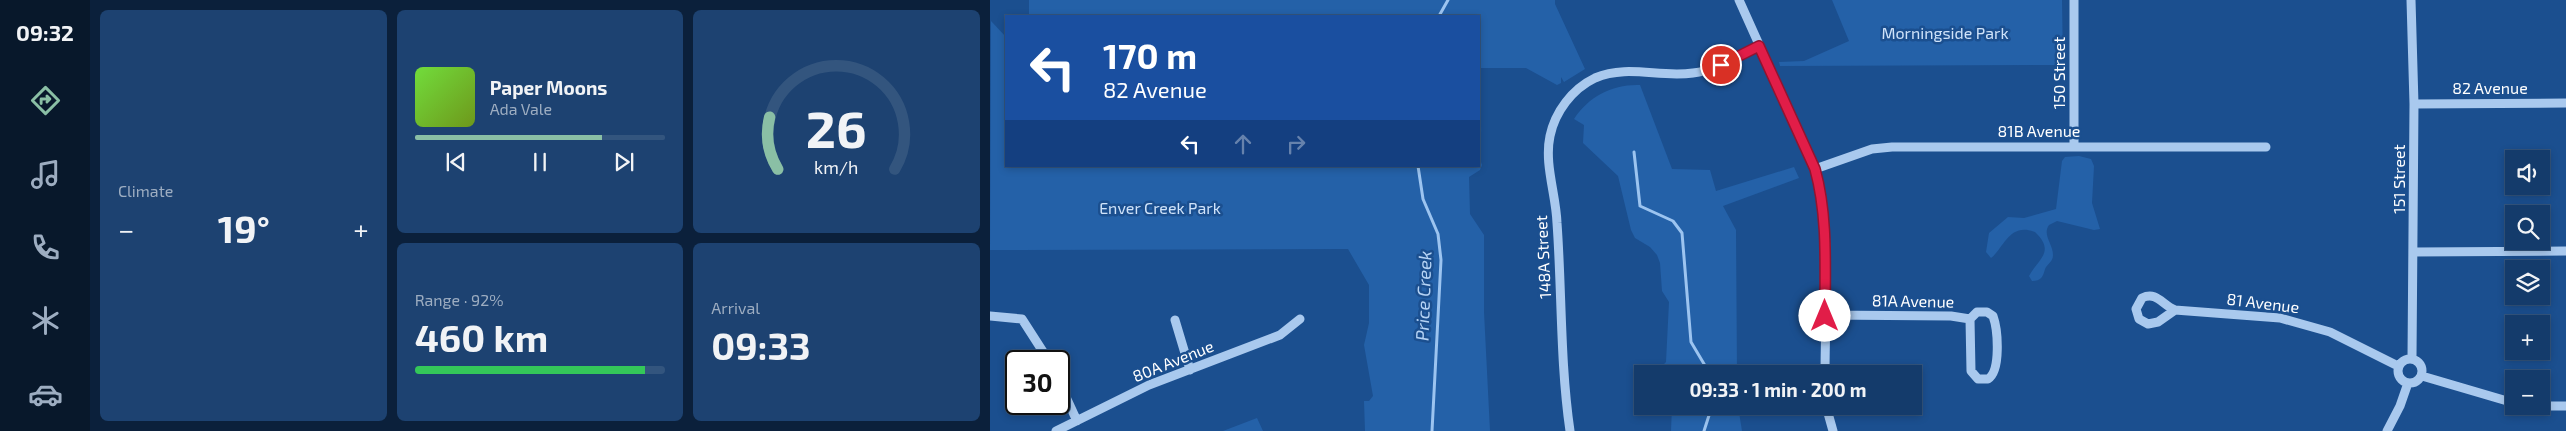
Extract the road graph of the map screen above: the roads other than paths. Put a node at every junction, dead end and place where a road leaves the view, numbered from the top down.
1 (1739, 0) edge
2 (2074, 0) edge
3 (2411, 0) edge
4 (1759, 46) junction
5 (2566, 103) edge
6 (2414, 104) junction
7 (2074, 146) junction
8 (2266, 147) dead end
9 (1815, 169) junction
10 (2566, 251) edge
11 (2414, 252) junction
12 (2174, 310) dead end
13 (990, 316) edge
14 (1825, 316) junction
15 (1300, 319) dead end
16 (1970, 319) junction
17 (1175, 320) dead end
18 (1042, 350) edge
19 (2412, 358) junction
20 (1824, 365) edge
21 (2398, 366) junction
22 (1190, 370) junction
23 (2422, 376) junction
24 (2408, 383) junction
25 (2505, 399) edge
26 (1070, 406) edge
27 (2550, 406) edge
28 (2566, 406) edge
29 (1829, 415) edge
30 (1077, 421) junction
31 (1056, 431) edge
32 (1570, 431) edge
33 (1833, 431) edge
34 (2387, 431) edge

1 - 4 street
2 - 7 street, 150 Street
3 - 6 street, 151 Street
4 - 9 street
4 - 32 street, 148A Street
5 - 6 street, 82 Avenue
6 - 11 street, 151 Street
7 - 8 street, 81B Avenue
7 - 9 street, 81B Avenue
9 - 14 street
10 - 11 street
11 - 19 street, 151 Street
12 - 21 street, 81 Avenue
13 - 18 street
14 - 16 street, 81A Avenue
14 - 20 street
15 - 22 street, 80A Avenue
16 - 16 street, 81A Avenue
17 - 22 street
19 - 21 street
19 - 23 street
21 - 24 street
22 - 30 street, 80A Avenue
23 - 24 street
23 - 25 street
24 - 34 street
26 - 30 street
27 - 28 street
29 - 33 street
30 - 31 street, 80A Avenue

